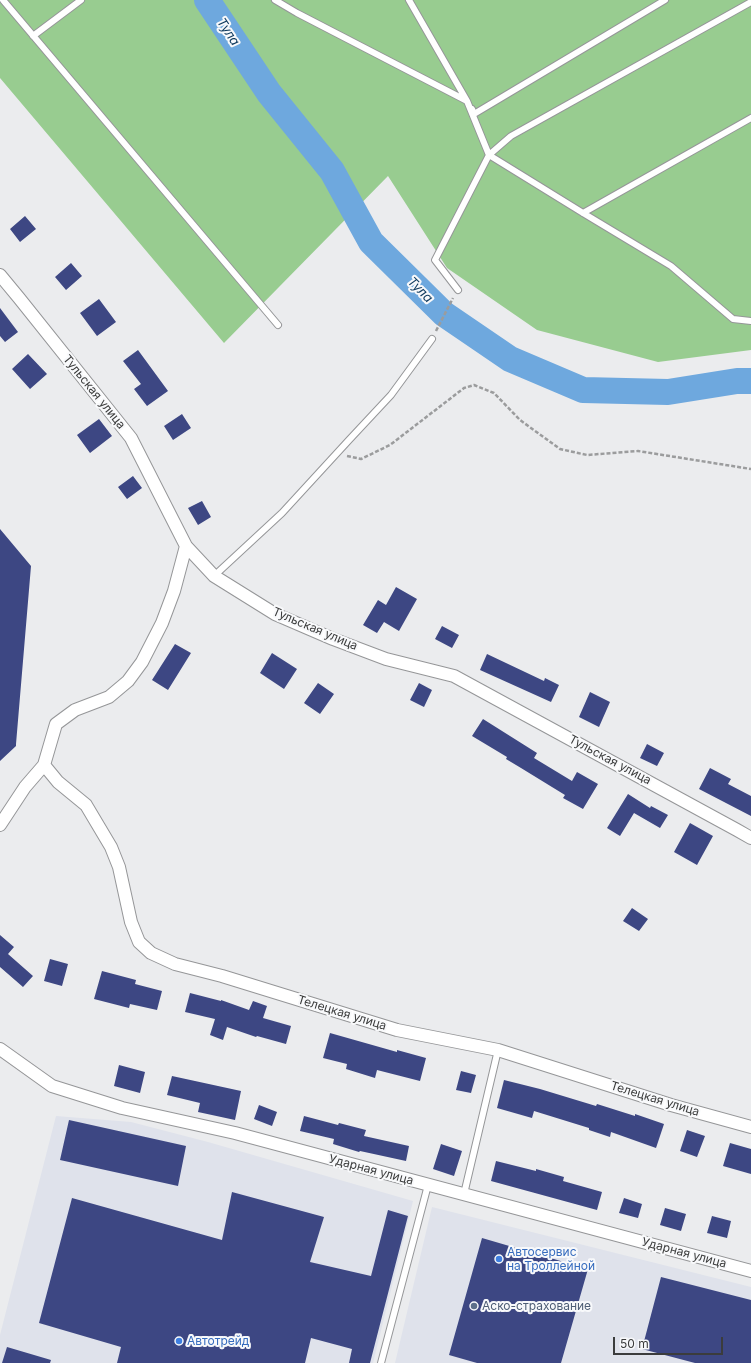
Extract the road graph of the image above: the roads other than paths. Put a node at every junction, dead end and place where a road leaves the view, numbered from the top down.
1 (3, 0) edge
2 (81, 0) edge
3 (275, 0) edge
4 (409, 0) edge
5 (665, 0) edge
6 (751, 2) edge
7 (33, 36) junction
8 (467, 101) junction
9 (751, 118) edge
10 (489, 155) junction
11 (583, 213) junction
12 (0, 275) edge
13 (458, 290) road end
14 (751, 321) edge
15 (278, 325) dead end
16 (432, 339) road end
17 (186, 546) junction
18 (214, 576) junction
19 (44, 765) junction
20 (0, 825) edge
21 (751, 838) edge
22 (0, 1049) edge
23 (498, 1050) junction
24 (751, 1127) edge
25 (428, 1185) junction
26 (464, 1194) junction
27 (751, 1271) edge
28 (381, 1363) edge

1 - 7 lane
2 - 7 lane
3 - 8 lane
4 - 8 lane
5 - 8 lane
6 - 10 lane
7 - 15 lane
8 - 10 lane
9 - 11 lane
10 - 11 lane
10 - 13 lane
11 - 14 lane
12 - 17 street, Тульская улица
16 - 18 lane
17 - 18 street, Тульская улица
17 - 19 street
18 - 21 street, Тульская улица
19 - 20 street
19 - 23 street, Телецкая улица
22 - 25 street, Ударная улица
23 - 24 street, Телецкая улица
23 - 26 lane
25 - 26 street, Ударная улица
25 - 28 lane
26 - 27 street, Ударная улица

